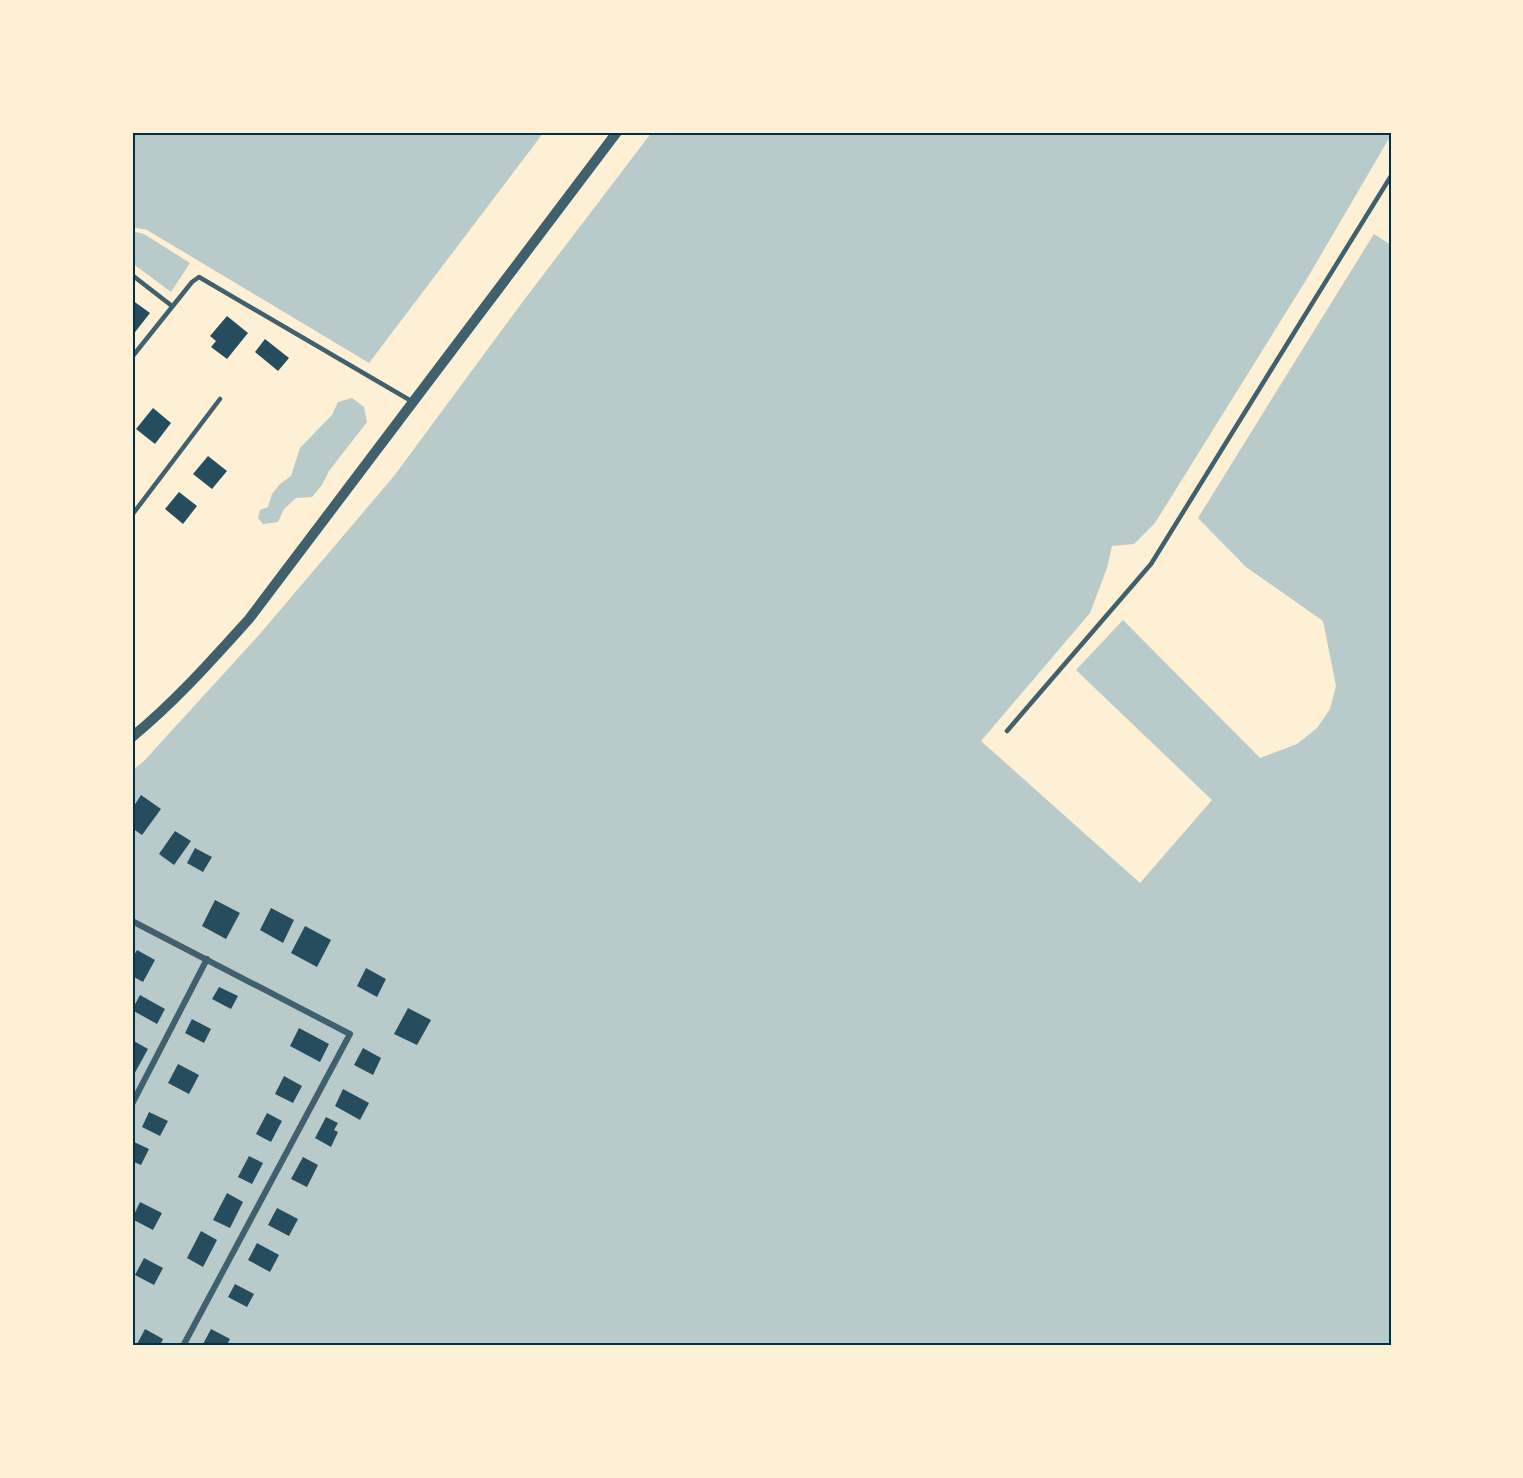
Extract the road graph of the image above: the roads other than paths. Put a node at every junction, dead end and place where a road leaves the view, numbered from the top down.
1 (617, 132) edge
2 (1391, 176) edge
3 (132, 274) edge
4 (172, 306) junction
5 (132, 357) edge
6 (220, 399) dead end
7 (413, 402) junction
8 (132, 515) edge
9 (1007, 731) dead end
10 (132, 737) edge
11 (132, 921) edge
12 (207, 959) junction
13 (132, 1104) edge
14 (183, 1346) edge

1 - 7 street
2 - 9 lane
3 - 4 lane
4 - 5 lane
4 - 7 lane
6 - 8 lane
7 - 10 street
11 - 12 street
12 - 13 street
12 - 14 street

